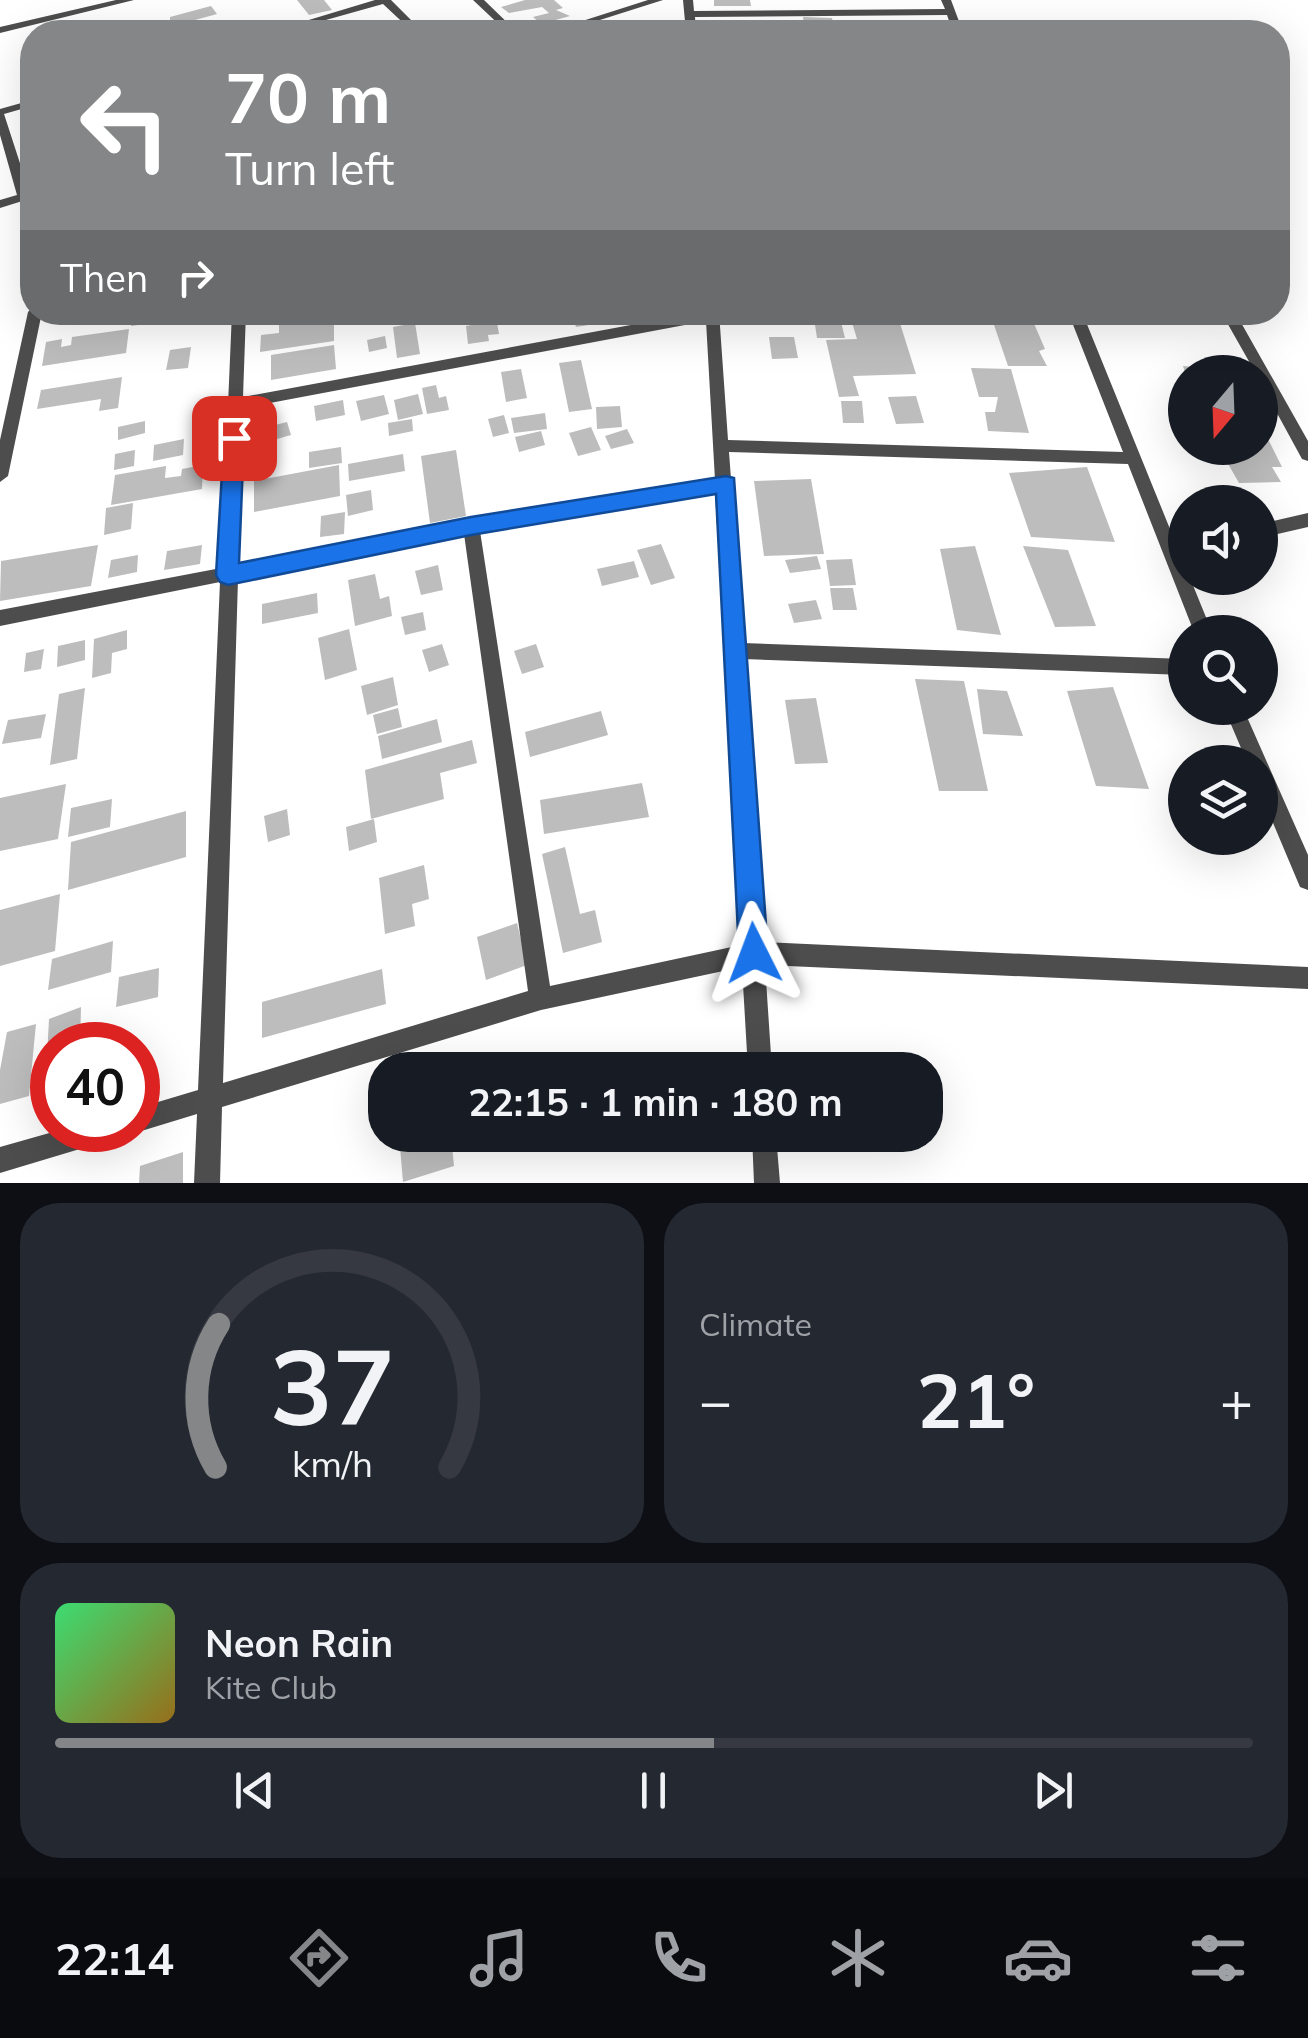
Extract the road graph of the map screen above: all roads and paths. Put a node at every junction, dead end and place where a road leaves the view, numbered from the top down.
1 (130, 0) edge
2 (384, 0) edge
3 (478, 0) edge
4 (658, 0) edge
5 (688, 0) edge
6 (945, 0) edge
7 (950, 12) junction
8 (690, 14) junction
9 (43, 20) edge
10 (315, 20) edge
11 (405, 20) edge
12 (499, 20) edge
13 (592, 20) edge
14 (690, 20) edge
15 (953, 20) edge
16 (0, 114) edge
17 (20, 172) edge
18 (32, 325) edge
19 (238, 325) edge
20 (655, 325) edge
21 (714, 325) edge
22 (1079, 325) edge
23 (1235, 325) edge
24 (235, 404) junction
25 (724, 446) junction
26 (1308, 455) edge
27 (1135, 458) junction
28 (0, 476) edge
29 (726, 484) junction
30 (1308, 520) edge
31 (471, 526) junction
32 (1168, 526) edge
33 (1278, 527) edge
34 (228, 575) junction
35 (0, 618) edge
36 (735, 651) junction
37 (1168, 666) edge
38 (1278, 810) edge
39 (1308, 879) edge
40 (754, 953) junction
41 (1308, 978) edge
42 (542, 1000) junction
43 (759, 1052) edge
44 (209, 1099) junction
45 (160, 1113) edge
46 (30, 1151) edge
47 (765, 1152) edge
48 (0, 1160) edge
49 (207, 1183) edge
50 (767, 1183) edge

1 - 9 street
2 - 10 street
2 - 11 street
3 - 12 street
4 - 13 street
5 - 8 street
6 - 7 street
7 - 8 street
7 - 15 street
8 - 14 street
16 - 17 street
18 - 28 street
19 - 24 street
20 - 24 street
21 - 25 street
22 - 27 street
23 - 26 street
24 - 34 street
25 - 27 street
25 - 29 street
27 - 32 street
29 - 31 street
29 - 36 street
30 - 33 street
31 - 34 street
31 - 42 street
34 - 35 street
34 - 44 street
36 - 37 street
36 - 40 street
38 - 39 street
40 - 41 street
40 - 42 street
40 - 43 street
42 - 44 street
44 - 45 street
44 - 49 street
46 - 48 street
47 - 50 street

